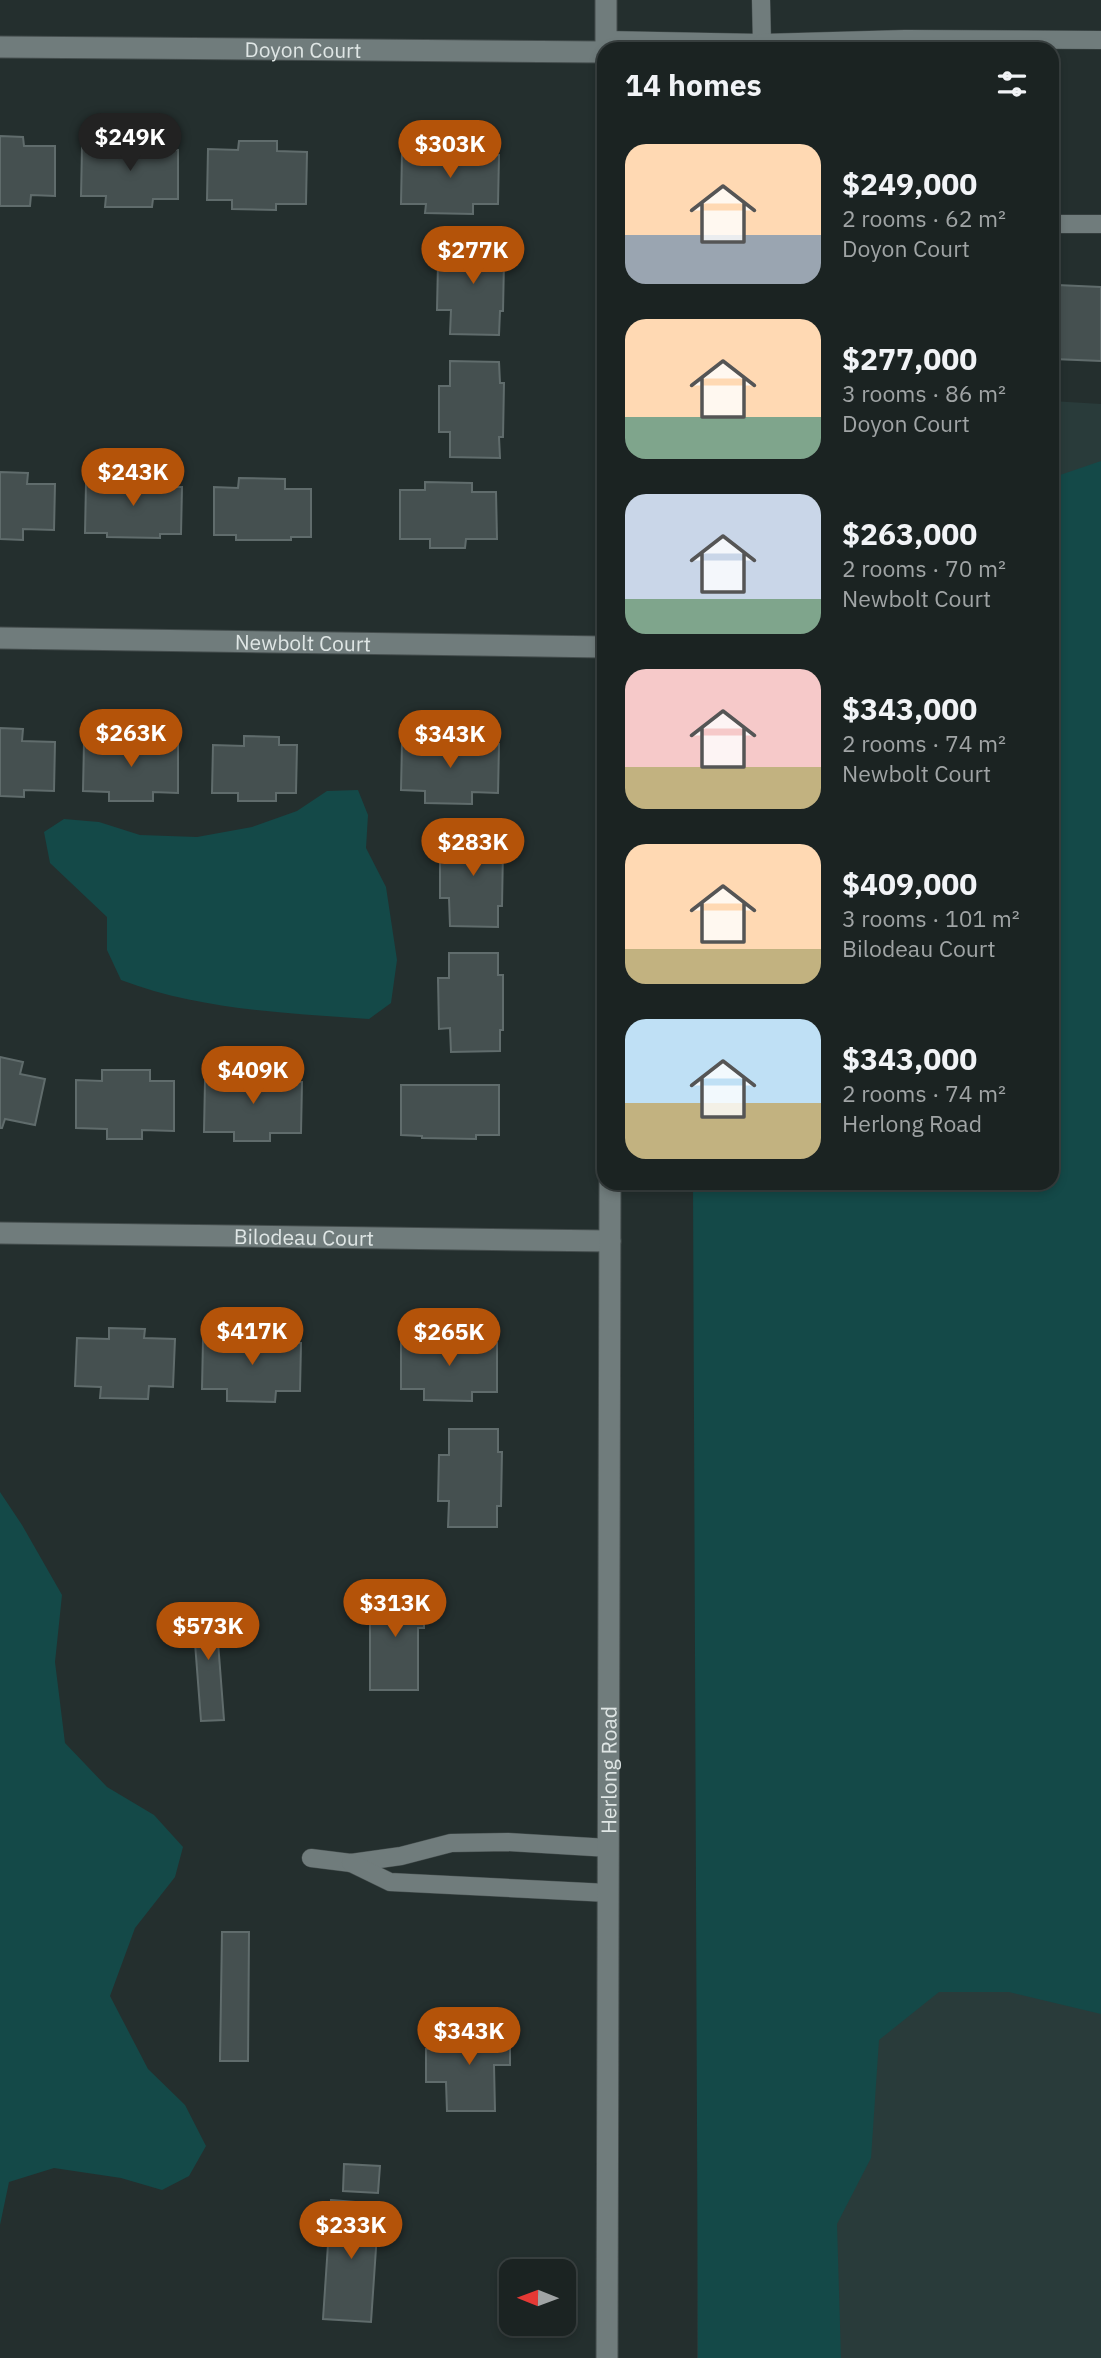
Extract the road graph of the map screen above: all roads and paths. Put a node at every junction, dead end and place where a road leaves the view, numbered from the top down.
1 (606, 0) edge
2 (761, 0) edge
3 (1101, 40) edge
4 (605, 42) edge
5 (762, 42) edge
6 (798, 42) edge
7 (0, 47) edge
8 (597, 47) edge
9 (1059, 224) edge
10 (1101, 224) edge
11 (0, 638) edge
12 (597, 647) edge
13 (610, 1190) edge
14 (0, 1233) edge
15 (610, 1241) junction
16 (609, 1847) junction
17 (311, 1858) dead end
18 (351, 1863) junction
19 (608, 1894) junction
20 (607, 2358) edge

1 - 4 street
2 - 5 lane
3 - 6 lane
7 - 8 street, Doyon Court
9 - 10 lane
11 - 12 street, Newbolt Court
13 - 15 street, Herlong Road
14 - 15 street, Bilodeau Court
15 - 16 street, Herlong Road
16 - 18 lane
16 - 19 street, Herlong Road
17 - 18 lane
18 - 19 lane
19 - 20 street, Herlong Road

